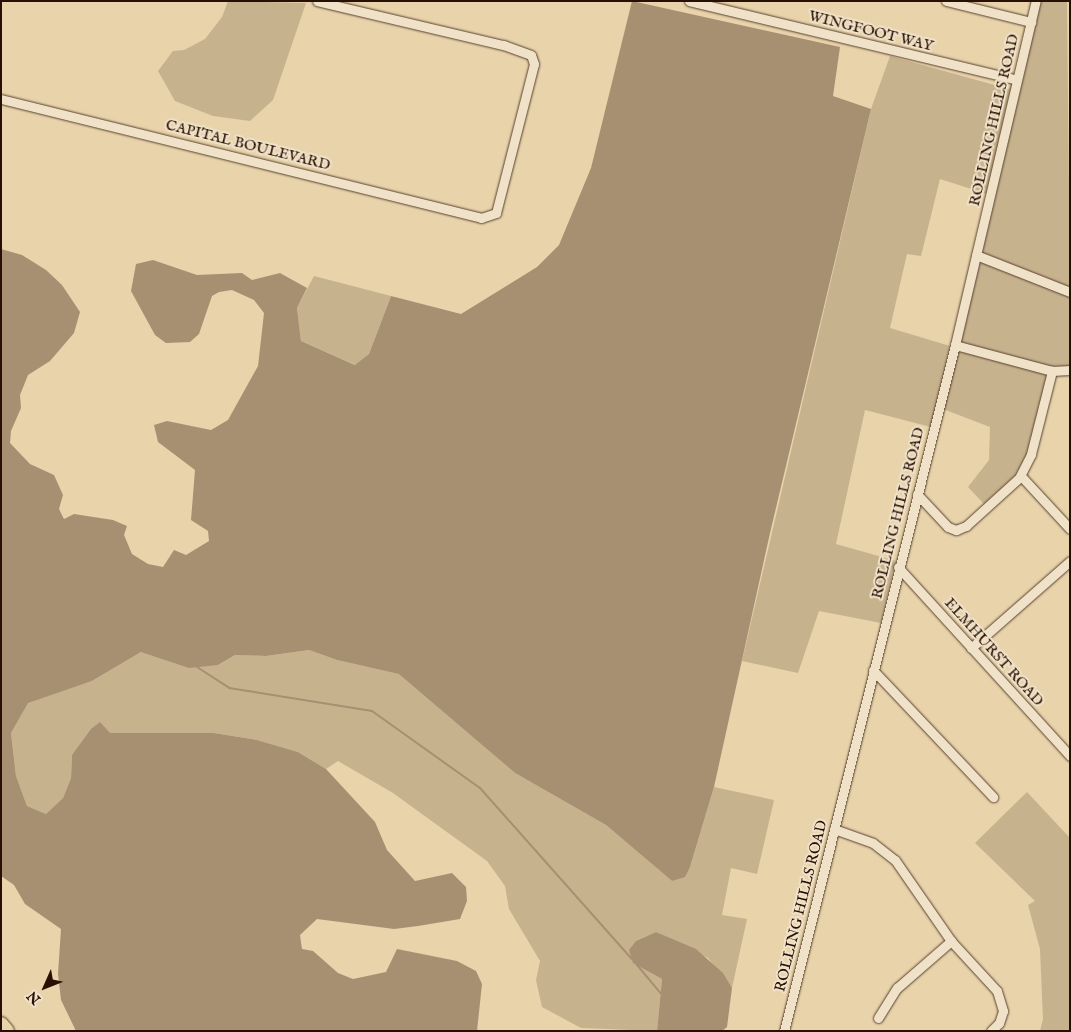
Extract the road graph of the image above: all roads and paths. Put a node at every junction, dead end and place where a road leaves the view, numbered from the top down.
1 (317, 1) edge
2 (689, 1) edge
3 (946, 1) edge
4 (1036, 1) edge
5 (1031, 22) junction
6 (1017, 80) junction
7 (1, 99) edge
8 (976, 255) junction
9 (1070, 292) edge
10 (955, 345) junction
11 (1070, 370) edge
12 (1052, 371) junction
13 (1020, 476) junction
14 (918, 494) junction
15 (1070, 529) edge
16 (1070, 561) edge
17 (898, 567) junction
18 (972, 648) junction
19 (873, 670) junction
20 (1070, 756) edge
21 (993, 796) dead end
22 (834, 829) junction
23 (951, 941) junction
24 (878, 1018) dead end
25 (1, 1024) edge
26 (7, 1031) edge
27 (784, 1031) edge
28 (991, 1031) edge

1 - 7 street, CAPITAL BOULEVARD
2 - 6 street, WINGFOOT WAY
3 - 5 street
4 - 5 street, ROLLING HILLS ROAD
5 - 6 street, ROLLING HILLS ROAD
6 - 8 street, ROLLING HILLS ROAD
8 - 9 street
8 - 10 street, ROLLING HILLS ROAD
10 - 12 street
10 - 14 street, ROLLING HILLS ROAD
11 - 12 street
12 - 13 street
13 - 14 street
13 - 15 street
14 - 17 street, ROLLING HILLS ROAD
16 - 18 street
17 - 18 street, ELMHURST ROAD
17 - 19 street, ROLLING HILLS ROAD
18 - 20 street, ELMHURST ROAD
19 - 21 street
19 - 22 street, ROLLING HILLS ROAD
22 - 23 street
22 - 27 street, ROLLING HILLS ROAD
23 - 24 street
23 - 28 street
25 - 26 highway

